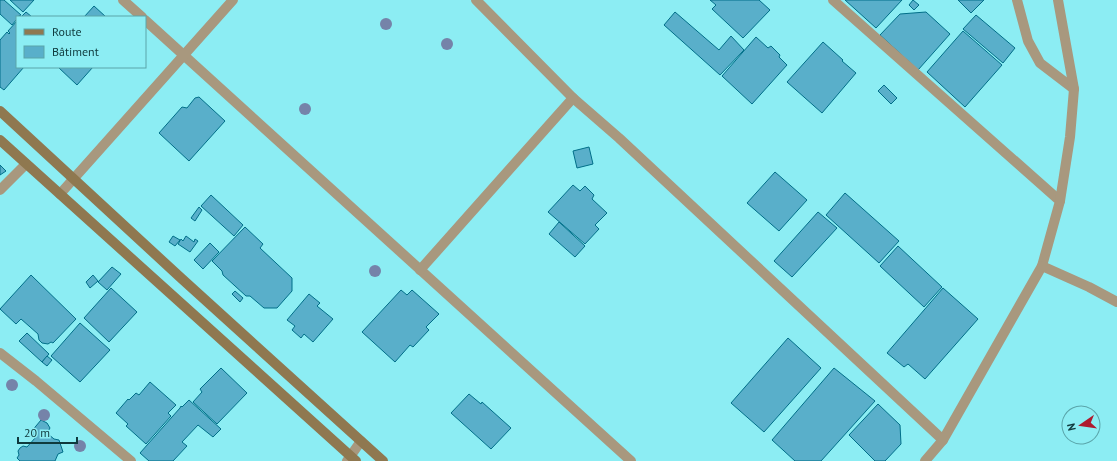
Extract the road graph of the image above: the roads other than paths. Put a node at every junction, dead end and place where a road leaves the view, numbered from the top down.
1 (123, 0) edge
2 (232, 0) edge
3 (476, 0) edge
4 (833, 0) edge
5 (1018, 0) edge
6 (1058, 0) edge
7 (141, 16) edge
8 (146, 21) edge
9 (184, 55) junction
10 (1074, 89) junction
11 (573, 98) junction
12 (0, 111) edge
13 (0, 140) edge
14 (26, 164) junction
15 (74, 178) junction
16 (0, 190) edge
17 (60, 194) junction
18 (1060, 201) junction
19 (1042, 266) junction
20 (420, 270) junction
21 (1117, 302) edge
22 (0, 353) edge
23 (943, 440) junction
24 (362, 441) junction
25 (351, 459) edge
26 (131, 461) edge
27 (383, 461) edge
28 (631, 461) edge
29 (925, 461) edge

1 - 7 street
2 - 9 street
3 - 11 street
4 - 18 street
5 - 10 street
6 - 10 street
8 - 9 street
9 - 15 street
9 - 20 street
10 - 18 street
11 - 20 street
11 - 23 street
12 - 15 main road
13 - 14 main road
14 - 16 street
14 - 17 main road
15 - 17 street
15 - 24 main road
17 - 25 main road
18 - 19 street
19 - 21 street
19 - 23 street
20 - 28 street
22 - 26 street
23 - 29 street
24 - 25 street
24 - 27 main road

